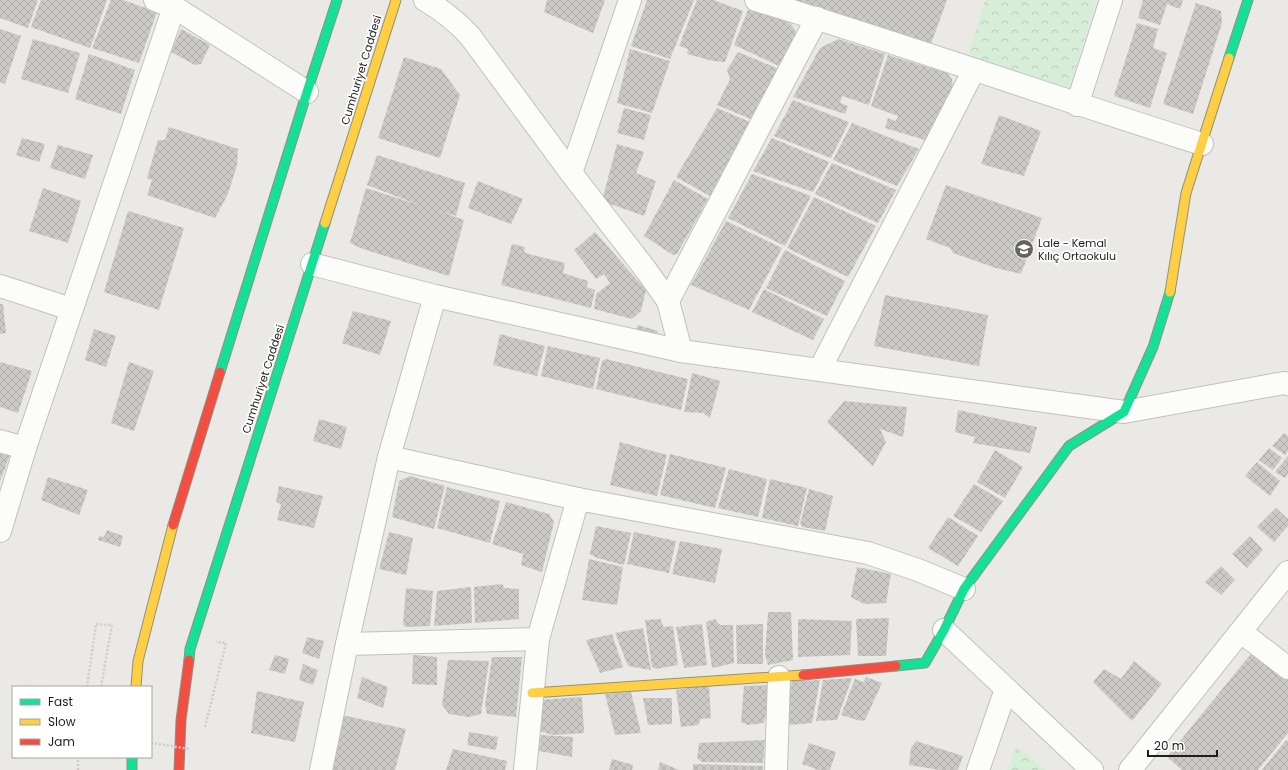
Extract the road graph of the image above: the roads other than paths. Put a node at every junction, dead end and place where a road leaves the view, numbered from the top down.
1 (337, 0) edge
2 (396, 0) edge
3 (425, 0) edge
4 (630, 0) edge
5 (756, 0) edge
6 (1111, 0) edge
7 (1248, 0) edge
8 (165, 4) edge
9 (817, 18) junction
10 (974, 70) junction
11 (307, 92) junction
12 (1077, 105) junction
13 (1202, 144) junction
14 (571, 173) junction
15 (312, 264) junction
16 (0, 286) edge
17 (435, 296) junction
18 (668, 301) junction
19 (71, 309) junction
20 (681, 351) junction
21 (820, 370) junction
22 (1288, 384) edge
23 (1124, 412) junction
24 (0, 441) edge
25 (25, 448) junction
26 (388, 457) junction
27 (578, 499) junction
28 (0, 531) edge
29 (1288, 572) edge
30 (964, 589) junction
31 (944, 630) junction
32 (1241, 632) junction
33 (538, 639) junction
34 (347, 644) junction
35 (1288, 668) edge
36 (779, 677) junction
37 (136, 686) edge
38 (1006, 688) junction
39 (532, 694) junction
40 (132, 758) edge
41 (132, 770) edge
42 (179, 770) edge
43 (321, 770) edge
44 (525, 770) edge
45 (776, 770) edge
46 (978, 770) edge
47 (1092, 770) edge
48 (1130, 770) edge

1 - 11 main road
2 - 15 main road, Cumhuriyet Caddesi
3 - 14 street
4 - 14 street
5 - 9 street
6 - 12 street
7 - 13 main road
8 - 11 street
8 - 19 street
9 - 10 street
9 - 18 street
10 - 12 street
10 - 21 street
11 - 37 main road
12 - 13 street
13 - 23 main road
14 - 18 street
15 - 17 street
15 - 42 main road, Cumhuriyet Caddesi
16 - 19 street
17 - 20 street
17 - 26 street
18 - 20 street
19 - 25 street
20 - 21 street
21 - 23 street
22 - 23 street
23 - 30 main road
24 - 25 street
25 - 28 street
26 - 27 street
26 - 34 street
27 - 30 street
27 - 33 street
29 - 32 street
30 - 31 main road
31 - 36 main road
31 - 38 street
32 - 35 street
32 - 48 street
33 - 34 street
33 - 39 street
34 - 43 street
36 - 39 main road
36 - 45 street
38 - 46 street
38 - 47 street
39 - 44 street
40 - 41 main road

